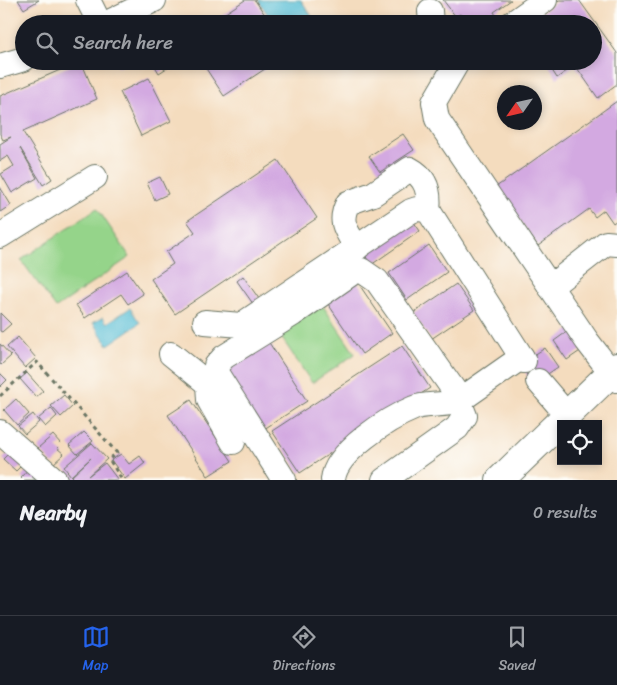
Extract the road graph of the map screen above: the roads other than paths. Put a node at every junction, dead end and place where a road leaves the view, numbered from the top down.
1 (88, 0) edge
2 (154, 0) edge
3 (545, 0) edge
4 (96, 15) edge
5 (123, 15) edge
6 (524, 15) edge
7 (15, 62) edge
8 (0, 66) edge
9 (453, 70) edge
10 (95, 177) dead end
11 (428, 210) junction
12 (0, 236) edge
13 (617, 244) edge
14 (357, 248) junction
15 (550, 287) junction
16 (205, 322) dead end
17 (171, 354) dead end
18 (615, 373) edge
19 (211, 378) junction
20 (538, 381) dead end
21 (459, 401) junction
22 (567, 415) junction
23 (0, 432) edge
24 (233, 442) dead end
25 (507, 477) edge
26 (55, 480) edge
27 (284, 480) edge
28 (333, 480) edge
29 (384, 480) edge

1 - 4 street
2 - 5 street
3 - 6 street
7 - 8 street
9 - 15 street
10 - 12 street
11 - 14 street
11 - 14 street
11 - 21 street
13 - 15 street
14 - 16 street
15 - 18 street
17 - 19 street
18 - 22 main road
19 - 21 street
19 - 24 street
19 - 27 street
20 - 22 street
21 - 28 street
21 - 29 street
22 - 25 main road
23 - 26 street

